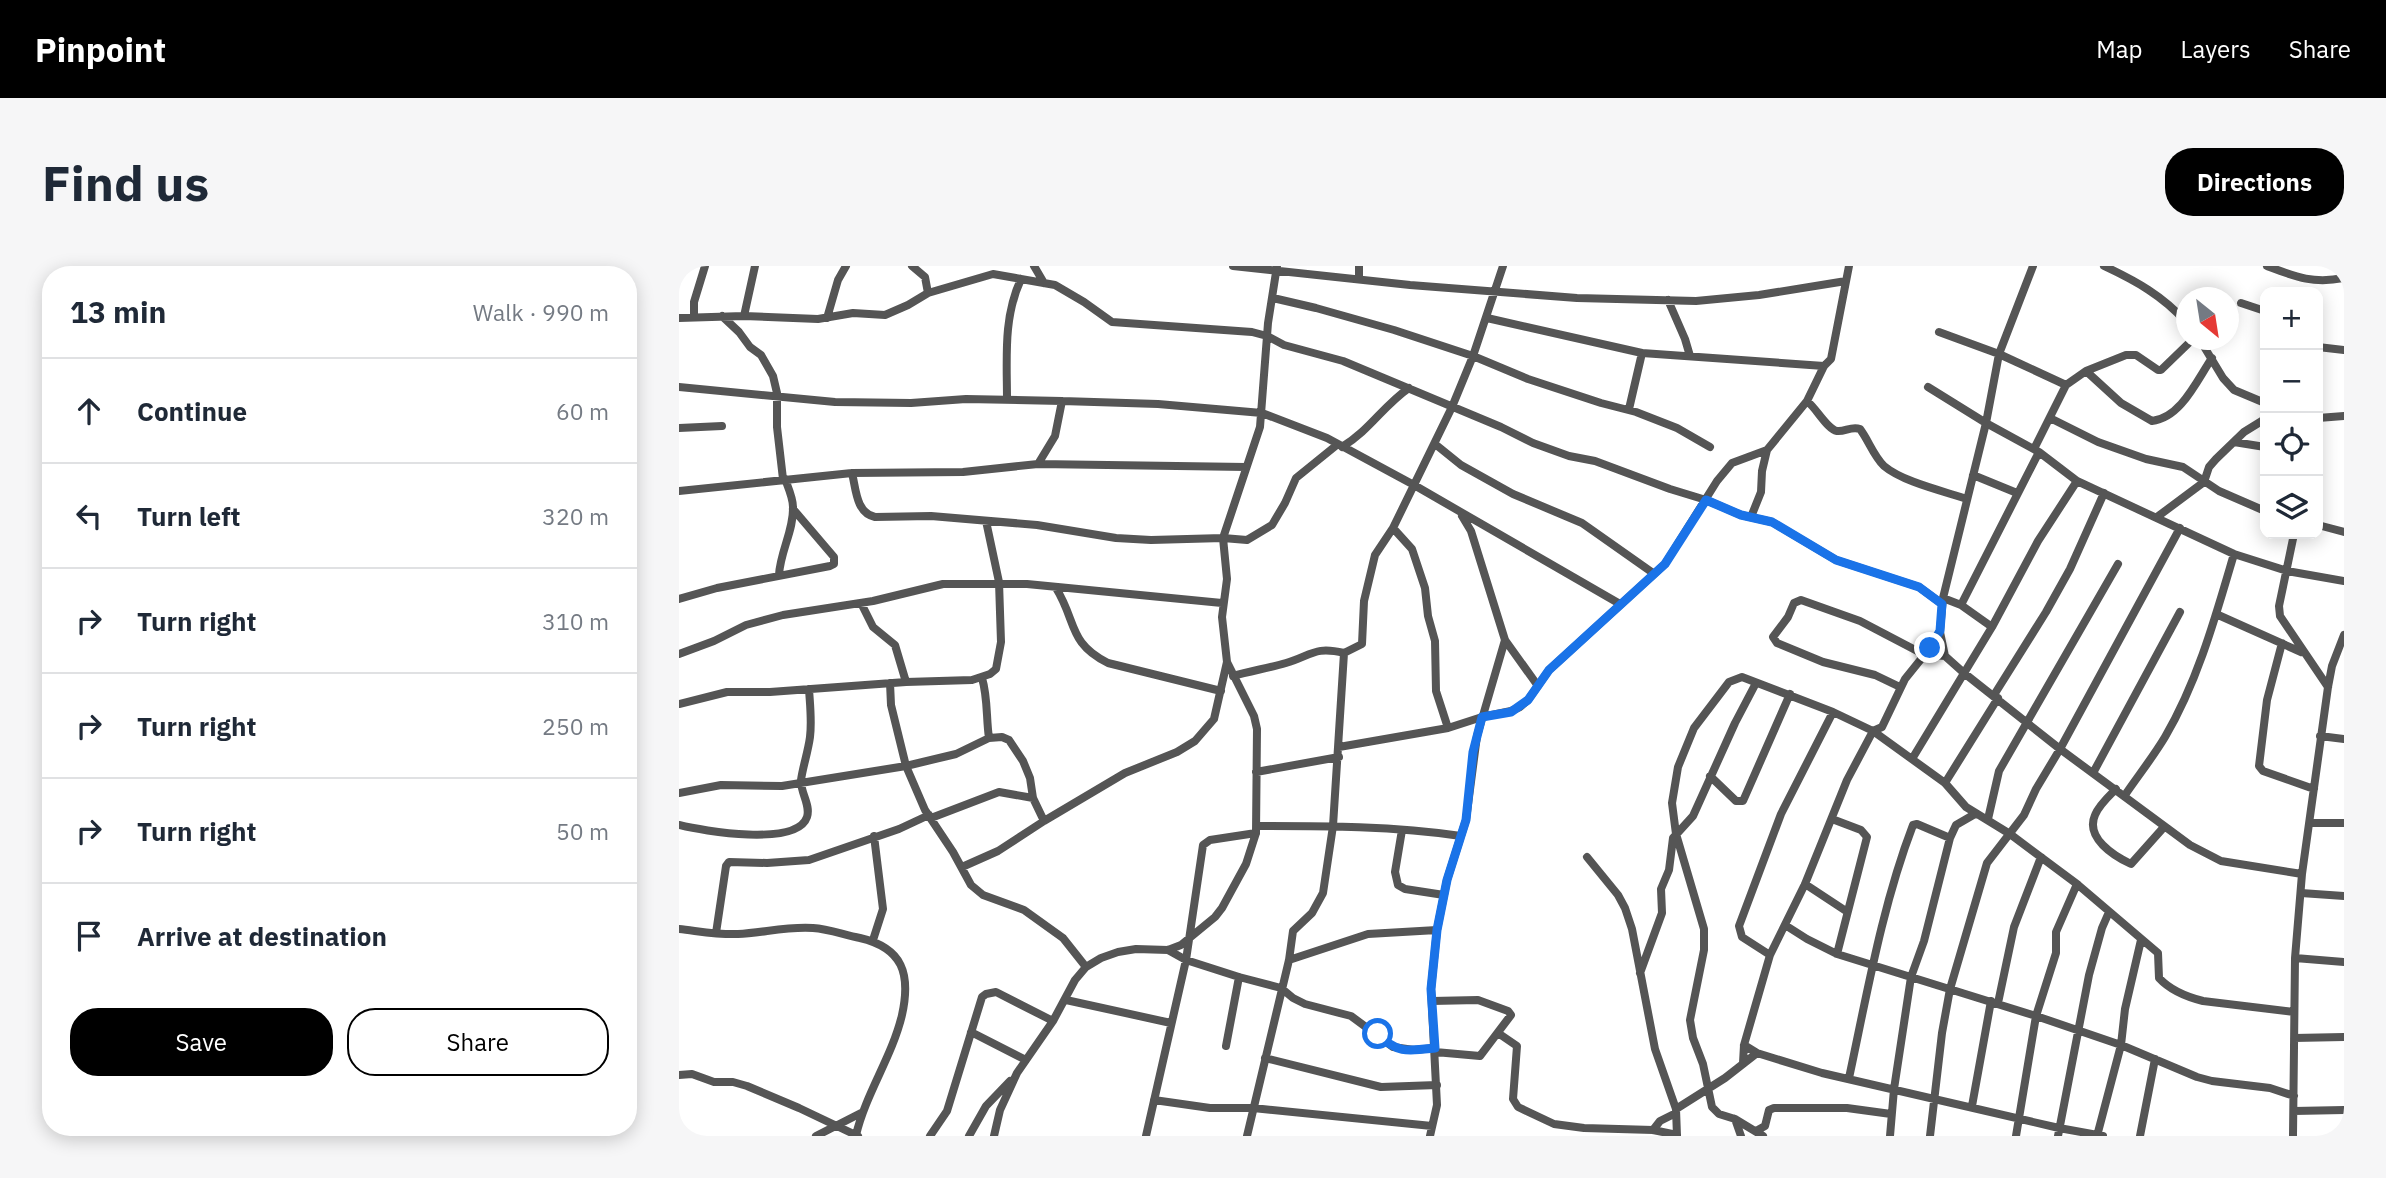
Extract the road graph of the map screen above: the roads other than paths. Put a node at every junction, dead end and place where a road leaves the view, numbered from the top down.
1 (705, 266) edge
2 (755, 266) edge
3 (846, 266) edge
4 (912, 266) edge
5 (1034, 266) edge
6 (1233, 266) edge
7 (1359, 266) edge
8 (1503, 266) edge
9 (1849, 266) edge
10 (2033, 266) edge
11 (2105, 266) edge
12 (2267, 266) edge
13 (1277, 268) edge
14 (992, 270) edge
15 (2344, 278) edge
16 (1021, 279) junction
17 (1359, 279) junction
18 (1846, 281) junction
19 (1044, 282) junction
20 (1496, 291) junction
21 (928, 293) junction
22 (1273, 298) junction
23 (1668, 300) junction
24 (2241, 303) dead end
25 (2260, 309) edge
26 (2176, 311) edge
27 (722, 316) junction
28 (744, 316) junction
29 (694, 317) junction
30 (679, 318) edge
31 (827, 318) junction
32 (1487, 318) junction
33 (1268, 323) junction
34 (1252, 332) junction
35 (1939, 332) dead end
36 (1267, 336) junction
37 (1283, 345) junction
38 (2323, 348) edge
39 (2182, 350) edge
40 (2207, 350) edge
41 (2344, 350) edge
42 (1642, 353) junction
43 (1999, 354) junction
44 (1267, 356) junction
45 (1473, 356) junction
46 (1690, 356) junction
47 (2212, 358) junction
48 (1824, 366) junction
49 (2085, 371) junction
50 (2066, 384) junction
51 (679, 387) edge
52 (1928, 387) dead end
53 (1409, 388) junction
54 (775, 398) junction
55 (1007, 400) junction
56 (1062, 401) junction
57 (1807, 401) junction
58 (2260, 401) edge
59 (1452, 407) junction
60 (1629, 409) junction
61 (1262, 413) junction
62 (2344, 416) edge
63 (2050, 418) junction
64 (2323, 418) edge
65 (2260, 422) edge
66 (1986, 423) junction
67 (722, 426) dead end
68 (679, 428) edge
69 (2234, 442) junction
70 (1435, 444) junction
71 (1340, 446) junction
72 (2260, 446) edge
73 (1710, 447) dead end
74 (1767, 450) junction
75 (2036, 450) junction
76 (1038, 464) junction
77 (1246, 467) junction
78 (852, 473) junction
79 (1973, 475) junction
80 (784, 479) junction
81 (2077, 481) junction
82 (2204, 482) junction
83 (1413, 485) junction
84 (679, 491) edge
85 (2017, 493) junction
86 (2104, 493) junction
87 (1967, 499) junction
88 (1706, 500) junction
89 (793, 509) junction
90 (2260, 509) edge
91 (1458, 512) junction
92 (1751, 517) junction
93 (2157, 517) junction
94 (986, 521) junction
95 (2323, 527) edge
96 (1393, 528) junction
97 (2180, 528) junction
98 (2344, 532) edge
99 (1223, 538) junction
100 (2293, 539) edge
101 (2234, 554) junction
102 (2118, 564) dead end
103 (2287, 571) junction
104 (1653, 573) junction
105 (779, 575) junction
106 (2344, 581) edge
107 (999, 582) junction
108 (1056, 588) junction
109 (679, 599) edge
110 (1943, 601) junction
111 (861, 603) junction
112 (1222, 603) junction
113 (1621, 604) junction
114 (1961, 605) junction
115 (2180, 612) dead end
116 (2216, 614) junction
117 (1992, 627) junction
118 (1940, 631) junction
119 (2344, 635) edge
120 (1505, 640) junction
121 (2283, 643) junction
122 (1344, 653) junction
123 (2304, 653) junction
124 (679, 654) edge
125 (1923, 654) junction
126 (1945, 656) junction
127 (1227, 662) junction
128 (2332, 666) junction
129 (2344, 668) edge
130 (1549, 670) junction
131 (1528, 672) junction
132 (1964, 673) junction
133 (1233, 676) junction
134 (982, 678) junction
135 (906, 682) junction
136 (890, 683) junction
137 (1756, 683) junction
138 (1538, 686) junction
139 (1900, 687) junction
140 (2327, 687) junction
141 (809, 689) junction
142 (1221, 691) junction
143 (1790, 694) junction
144 (1996, 697) junction
145 (679, 704) edge
146 (1833, 712) junction
147 (1482, 717) junction
148 (2028, 722) junction
149 (1448, 728) junction
150 (1873, 732) junction
151 (2320, 736) junction
152 (989, 738) junction
153 (2344, 739) edge
154 (1339, 747) junction
155 (2060, 749) junction
156 (1339, 757) junction
157 (1912, 759) junction
158 (906, 766) junction
159 (1256, 772) junction
160 (2093, 774) junction
161 (1710, 776) junction
162 (801, 782) junction
163 (1945, 783) junction
164 (2116, 789) junction
165 (2314, 789) junction
166 (683, 793) edge
167 (2125, 795) junction
168 (1033, 798) junction
169 (679, 800) edge
170 (1975, 814) junction
171 (930, 817) junction
172 (1832, 819) junction
173 (1988, 819) junction
174 (1044, 821) junction
175 (2311, 823) junction
176 (2344, 823) edge
177 (679, 825) edge
178 (1333, 826) junction
179 (2164, 827) junction
180 (1256, 830) junction
181 (1402, 830) junction
182 (1676, 834) junction
183 (2010, 834) junction
184 (874, 836) junction
185 (1461, 836) junction
186 (1950, 838) junction
187 (1587, 857) dead end
188 (2041, 857) junction
189 (961, 867) junction
190 (2302, 874) junction
191 (1805, 884) junction
192 (2077, 884) junction
193 (2301, 893) junction
194 (1444, 895) junction
195 (2344, 896) edge
196 (1846, 911) junction
197 (2109, 912) junction
198 (1785, 925) junction
199 (679, 929) edge
200 (1437, 930) junction
201 (716, 933) junction
202 (1189, 939) junction
203 (873, 940) junction
204 (2141, 940) junction
205 (1168, 950) junction
206 (1837, 954) junction
207 (1770, 955) junction
208 (2295, 958) junction
209 (1186, 960) junction
210 (1289, 960) junction
211 (2344, 962) edge
212 (1874, 964) junction
213 (1086, 967) junction
214 (1640, 973) junction
215 (1239, 977) junction
216 (1911, 977) junction
217 (1281, 988) junction
218 (1950, 989) junction
219 (1293, 998) junction
220 (1066, 1000) junction
221 (1432, 1001) junction
222 (1995, 1002) junction
223 (1278, 1003) junction
224 (2294, 1012) junction
225 (2036, 1016) junction
226 (1053, 1021) junction
227 (1171, 1023) junction
228 (2079, 1030) junction
229 (971, 1032) junction
230 (1498, 1033) junction
231 (2344, 1037) edge
232 (2294, 1038) junction
233 (1744, 1045) junction
234 (2121, 1045) junction
235 (1226, 1046) dead end
236 (1435, 1050) junction
237 (1757, 1053) junction
238 (1265, 1058) junction
239 (2155, 1059) junction
240 (1026, 1060) junction
241 (1743, 1063) junction
242 (1017, 1073) junction
243 (679, 1075) edge
244 (1849, 1077) junction
245 (1437, 1085) junction
246 (1707, 1089) junction
247 (1894, 1089) junction
248 (1936, 1097) junction
249 (2294, 1097) junction
250 (1154, 1100) junction
251 (1972, 1106) junction
252 (1253, 1108) junction
253 (2344, 1110) edge
254 (1676, 1111) junction
255 (2294, 1111) junction
256 (861, 1113) junction
257 (1891, 1114) junction
258 (2018, 1118) junction
259 (1735, 1119) junction
260 (838, 1126) junction
261 (1432, 1126) junction
262 (1653, 1130) junction
263 (2059, 1132) edge
264 (1760, 1133) edge
265 (857, 1135) edge
266 (1677, 1135) edge
267 (816, 1136) edge
268 (930, 1136) edge
269 (969, 1136) edge
270 (994, 1136) edge
271 (1146, 1136) edge
272 (1247, 1136) edge
273 (1430, 1136) edge
274 (1741, 1136) edge
275 (1890, 1136) edge
276 (1930, 1136) edge
277 (2016, 1136) edge
278 (2099, 1136) edge
279 (2140, 1136) edge
280 (2293, 1136) edge

1 - 29 street
2 - 28 street
3 - 31 street
4 - 21 street
5 - 19 street
6 - 13 street
7 - 17 street
8 - 20 street
9 - 18 street
10 - 43 street
11 - 26 street
12 - 15 street
13 - 17 street
13 - 22 street
14 - 16 street
14 - 21 street
16 - 19 street
16 - 55 street
17 - 20 street
18 - 23 street
18 - 48 street
19 - 34 street
20 - 23 street
20 - 32 street
21 - 31 street
22 - 33 street
22 - 45 street
23 - 46 street
24 - 25 street
27 - 28 street
27 - 29 street
27 - 54 street
28 - 31 street
29 - 30 street
32 - 42 street
32 - 45 street
33 - 34 street
33 - 36 street
34 - 36 street
35 - 43 street
36 - 37 street
36 - 44 street
37 - 44 street
37 - 53 street
38 - 41 street
39 - 49 street
40 - 47 street
42 - 46 street
42 - 60 street
43 - 50 street
43 - 66 street
44 - 61 street
45 - 59 street
45 - 60 street
46 - 48 street
47 - 49 street
47 - 58 street
48 - 57 street
49 - 50 street
50 - 63 street
51 - 54 street
52 - 66 street
53 - 59 street
53 - 71 street
54 - 55 street
54 - 80 street
55 - 56 street
56 - 61 street
56 - 76 street
57 - 74 street
57 - 87 street
59 - 70 street
59 - 88 street
60 - 73 street
61 - 71 street
61 - 77 street
62 - 64 street
63 - 75 street
63 - 82 street
65 - 69 street
66 - 75 street
66 - 79 street
67 - 68 street
69 - 72 street
69 - 82 street
70 - 83 street
70 - 104 street
71 - 83 street
71 - 99 street
74 - 88 street
74 - 92 street
75 - 81 street
75 - 85 street
76 - 77 street
76 - 78 street
77 - 99 street
78 - 80 street
78 - 94 street
79 - 85 street
79 - 87 street
80 - 84 street
80 - 89 street
81 - 86 street
81 - 117 street
82 - 90 street
82 - 93 street
83 - 91 street
83 - 96 street
85 - 114 street
86 - 93 street
86 - 144 street
87 - 110 street
88 - 92 street
88 - 104 street
89 - 105 street
89 - 105 street
91 - 113 street
91 - 120 street
92 - 110 street
93 - 97 street
94 - 99 street
94 - 107 street
95 - 98 street
96 - 122 street
96 - 149 street
97 - 101 street
97 - 155 street
99 - 112 street
100 - 103 street
101 - 103 street
101 - 116 street
102 - 148 street
103 - 106 street
103 - 123 street
104 - 113 street
105 - 109 street
107 - 108 street
107 - 111 street
107 - 134 street
108 - 112 street
108 - 142 street
110 - 114 street
110 - 118 street
111 - 124 street
111 - 135 street
112 - 127 street
113 - 130 street
114 - 117 street
115 - 160 street
116 - 121 street
116 - 167 street
117 - 132 street
118 - 125 street
118 - 126 street
119 - 128 street
120 - 131 street
120 - 147 street
121 - 123 street
121 - 165 street
122 - 133 street
122 - 154 street
123 - 140 street
125 - 126 street
125 - 139 street
125 - 139 street
126 - 132 street
127 - 133 street
127 - 142 street
128 - 129 street
128 - 140 street
130 - 131 street
130 - 138 street
131 - 138 street
132 - 144 street
132 - 157 street
133 - 159 street
134 - 135 street
134 - 152 street
135 - 136 street
136 - 141 street
136 - 158 street
137 - 143 street
137 - 161 street
137 - 182 street
138 - 147 street
139 - 150 street
140 - 151 street
141 - 145 street
141 - 162 street
142 - 174 street
143 - 146 street
143 - 161 street
144 - 148 street
144 - 163 street
146 - 150 street
146 - 207 street
147 - 149 street
147 - 185 street
148 - 155 street
148 - 173 street
149 - 154 street
150 - 157 street
150 - 172 street
151 - 153 street
151 - 165 street
152 - 158 street
152 - 168 street
154 - 156 street
155 - 160 street
155 - 183 street
156 - 159 street
156 - 178 street
157 - 163 street
158 - 162 street
158 - 171 street
159 - 180 street
160 - 164 street
161 - 182 street
162 - 166 street
162 - 177 street
163 - 170 street
164 - 167 street
164 - 179 street
165 - 175 street
166 - 169 street
167 - 179 street
168 - 171 street
168 - 174 street
170 - 173 street
170 - 186 street
171 - 184 street
171 - 189 street
172 - 191 street
172 - 196 street
173 - 183 street
174 - 189 street
175 - 176 street
175 - 190 street
178 - 180 street
178 - 181 street
178 - 210 street
179 - 190 street
180 - 202 street
180 - 202 street
181 - 185 street
181 - 194 street
182 - 214 street
182 - 246 street
183 - 188 street
183 - 218 street
184 - 201 street
184 - 203 street
185 - 194 street
186 - 212 street
186 - 216 street
187 - 214 street
188 - 192 street
188 - 222 street
189 - 213 street
190 - 193 street
191 - 196 street
191 - 198 street
192 - 197 street
192 - 225 street
193 - 195 street
193 - 208 street
194 - 200 street
196 - 206 street
197 - 204 street
197 - 228 street
198 - 206 street
198 - 207 street
199 - 201 street
200 - 210 street
200 - 221 street
201 - 203 street
202 - 205 street
202 - 209 street
203 - 256 street
204 - 224 street
204 - 234 street
205 - 209 street
205 - 213 street
206 - 212 street
207 - 233 street
208 - 211 street
208 - 224 street
209 - 215 street
209 - 227 street
210 - 217 street
212 - 216 street
212 - 244 street
213 - 220 street
214 - 254 street
215 - 217 street
215 - 235 street
216 - 218 street
216 - 247 street
217 - 219 street
217 - 223 street
218 - 222 street
218 - 248 street
219 - 223 street
219 - 236 street
220 - 226 street
220 - 227 street
221 - 230 street
221 - 236 street
222 - 225 street
222 - 251 street
223 - 238 street
224 - 232 street
225 - 228 street
225 - 258 street
226 - 229 street
226 - 240 street
227 - 250 street
228 - 234 street
228 - 263 street
229 - 240 street
229 - 268 street
230 - 236 street
230 - 262 street
231 - 232 street
232 - 249 street
233 - 237 street
233 - 241 street
234 - 239 street
234 - 278 street
236 - 245 street
237 - 241 street
237 - 244 street
238 - 245 street
238 - 252 street
239 - 249 street
239 - 279 street
240 - 242 street
241 - 246 street
242 - 269 street
242 - 270 street
243 - 260 street
244 - 247 street
245 - 261 street
246 - 254 street
246 - 259 street
247 - 248 street
247 - 257 street
248 - 251 street
248 - 276 street
249 - 255 street
250 - 252 street
250 - 271 street
251 - 258 street
252 - 261 street
252 - 272 street
253 - 255 street
254 - 262 street
254 - 266 street
255 - 280 street
256 - 260 street
256 - 265 street
257 - 264 street
257 - 275 street
258 - 263 street
258 - 277 street
259 - 264 street
259 - 274 street
260 - 265 street
260 - 267 street
261 - 273 street
262 - 266 street
263 - 278 street

